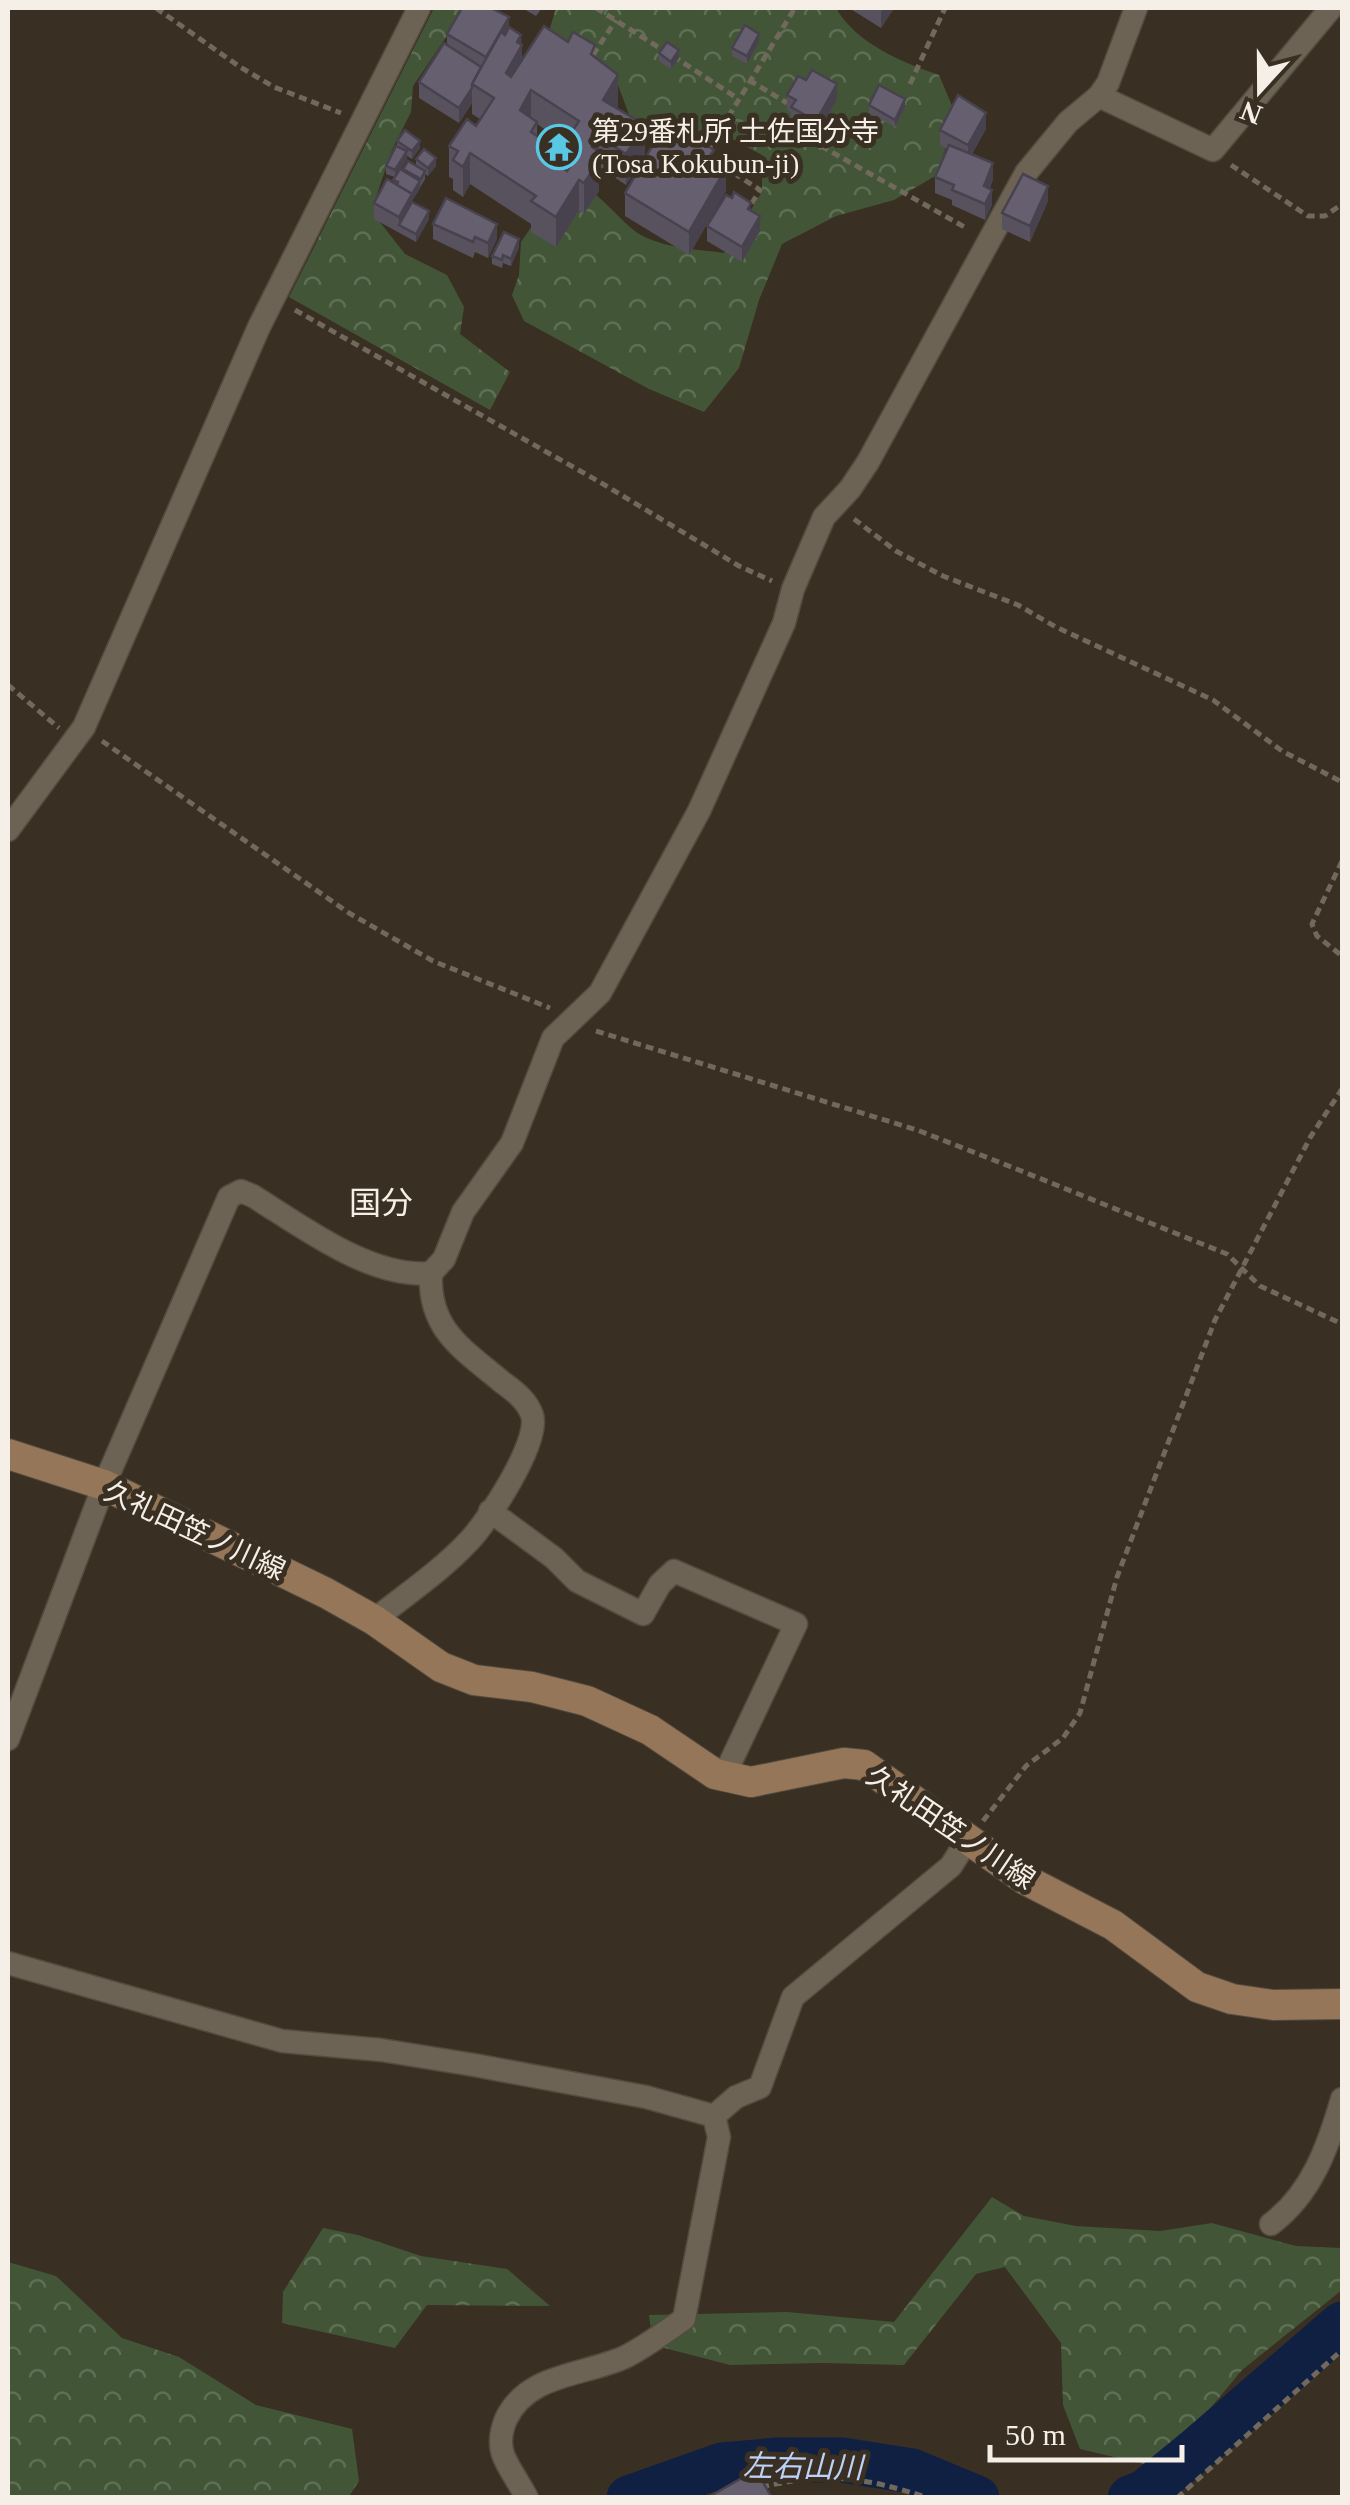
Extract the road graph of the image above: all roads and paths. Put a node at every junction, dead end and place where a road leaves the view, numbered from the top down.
1 (156, 8) edge
2 (420, 8) edge
3 (596, 8) edge
4 (795, 8) edge
5 (945, 8) edge
6 (1136, 8) edge
7 (1331, 8) edge
8 (616, 20) junction
9 (585, 69) edge
10 (749, 80) junction
11 (910, 84) dead end
12 (1100, 96) junction
13 (737, 98) junction
14 (787, 102) edge
15 (362, 121) junction
16 (820, 146) dead end
17 (1213, 150) junction
18 (1342, 204) edge
19 (744, 214) edge
20 (988, 241) junction
21 (274, 298) junction
22 (835, 505) junction
23 (793, 589) junction
24 (8, 685) edge
25 (78, 734) junction
26 (1342, 782) edge
27 (8, 830) edge
28 (1342, 861) edge
29 (1342, 956) edge
30 (576, 1019) junction
31 (1342, 1089) edge
32 (1241, 1268) junction
33 (431, 1273) junction
34 (1342, 1324) edge
35 (8, 1454) edge
36 (104, 1485) junction
37 (490, 1511) junction
38 (374, 1620) junction
39 (8, 1740) edge
40 (724, 1776) junction
41 (968, 1839) junction
42 (8, 1964) edge
43 (1342, 2004) edge
44 (1342, 2099) edge
45 (714, 2116) junction
46 (1272, 2224) dead end
47 (1342, 2350) edge
48 (751, 2490) edge
49 (527, 2498) edge
50 (929, 2498) edge
51 (1177, 2498) edge

1 - 15 path
2 - 15 street
3 - 8 path
4 - 10 path
5 - 11 path
6 - 12 street
7 - 17 street
8 - 9 path
8 - 13 path
10 - 13 path
10 - 14 path
12 - 17 street
12 - 20 street
13 - 19 path
15 - 21 street
16 - 20 path
17 - 18 path
20 - 22 street
21 - 23 path
21 - 25 street
22 - 23 street
22 - 26 path
23 - 30 street
24 - 25 path
25 - 27 street
25 - 30 path
28 - 29 path
30 - 32 path
30 - 33 street
31 - 32 path
32 - 34 path
32 - 41 path
33 - 36 street
33 - 37 street
35 - 36 main road, 久礼田笠ノ川線
36 - 38 main road, 久礼田笠ノ川線
36 - 39 street
37 - 38 street
37 - 40 street
38 - 40 main road, 久礼田笠ノ川線
40 - 41 main road, 久礼田笠ノ川線
41 - 43 main road, 久礼田笠ノ川線
41 - 45 street
42 - 45 street
44 - 46 street
45 - 49 street
47 - 51 path
48 - 50 path

